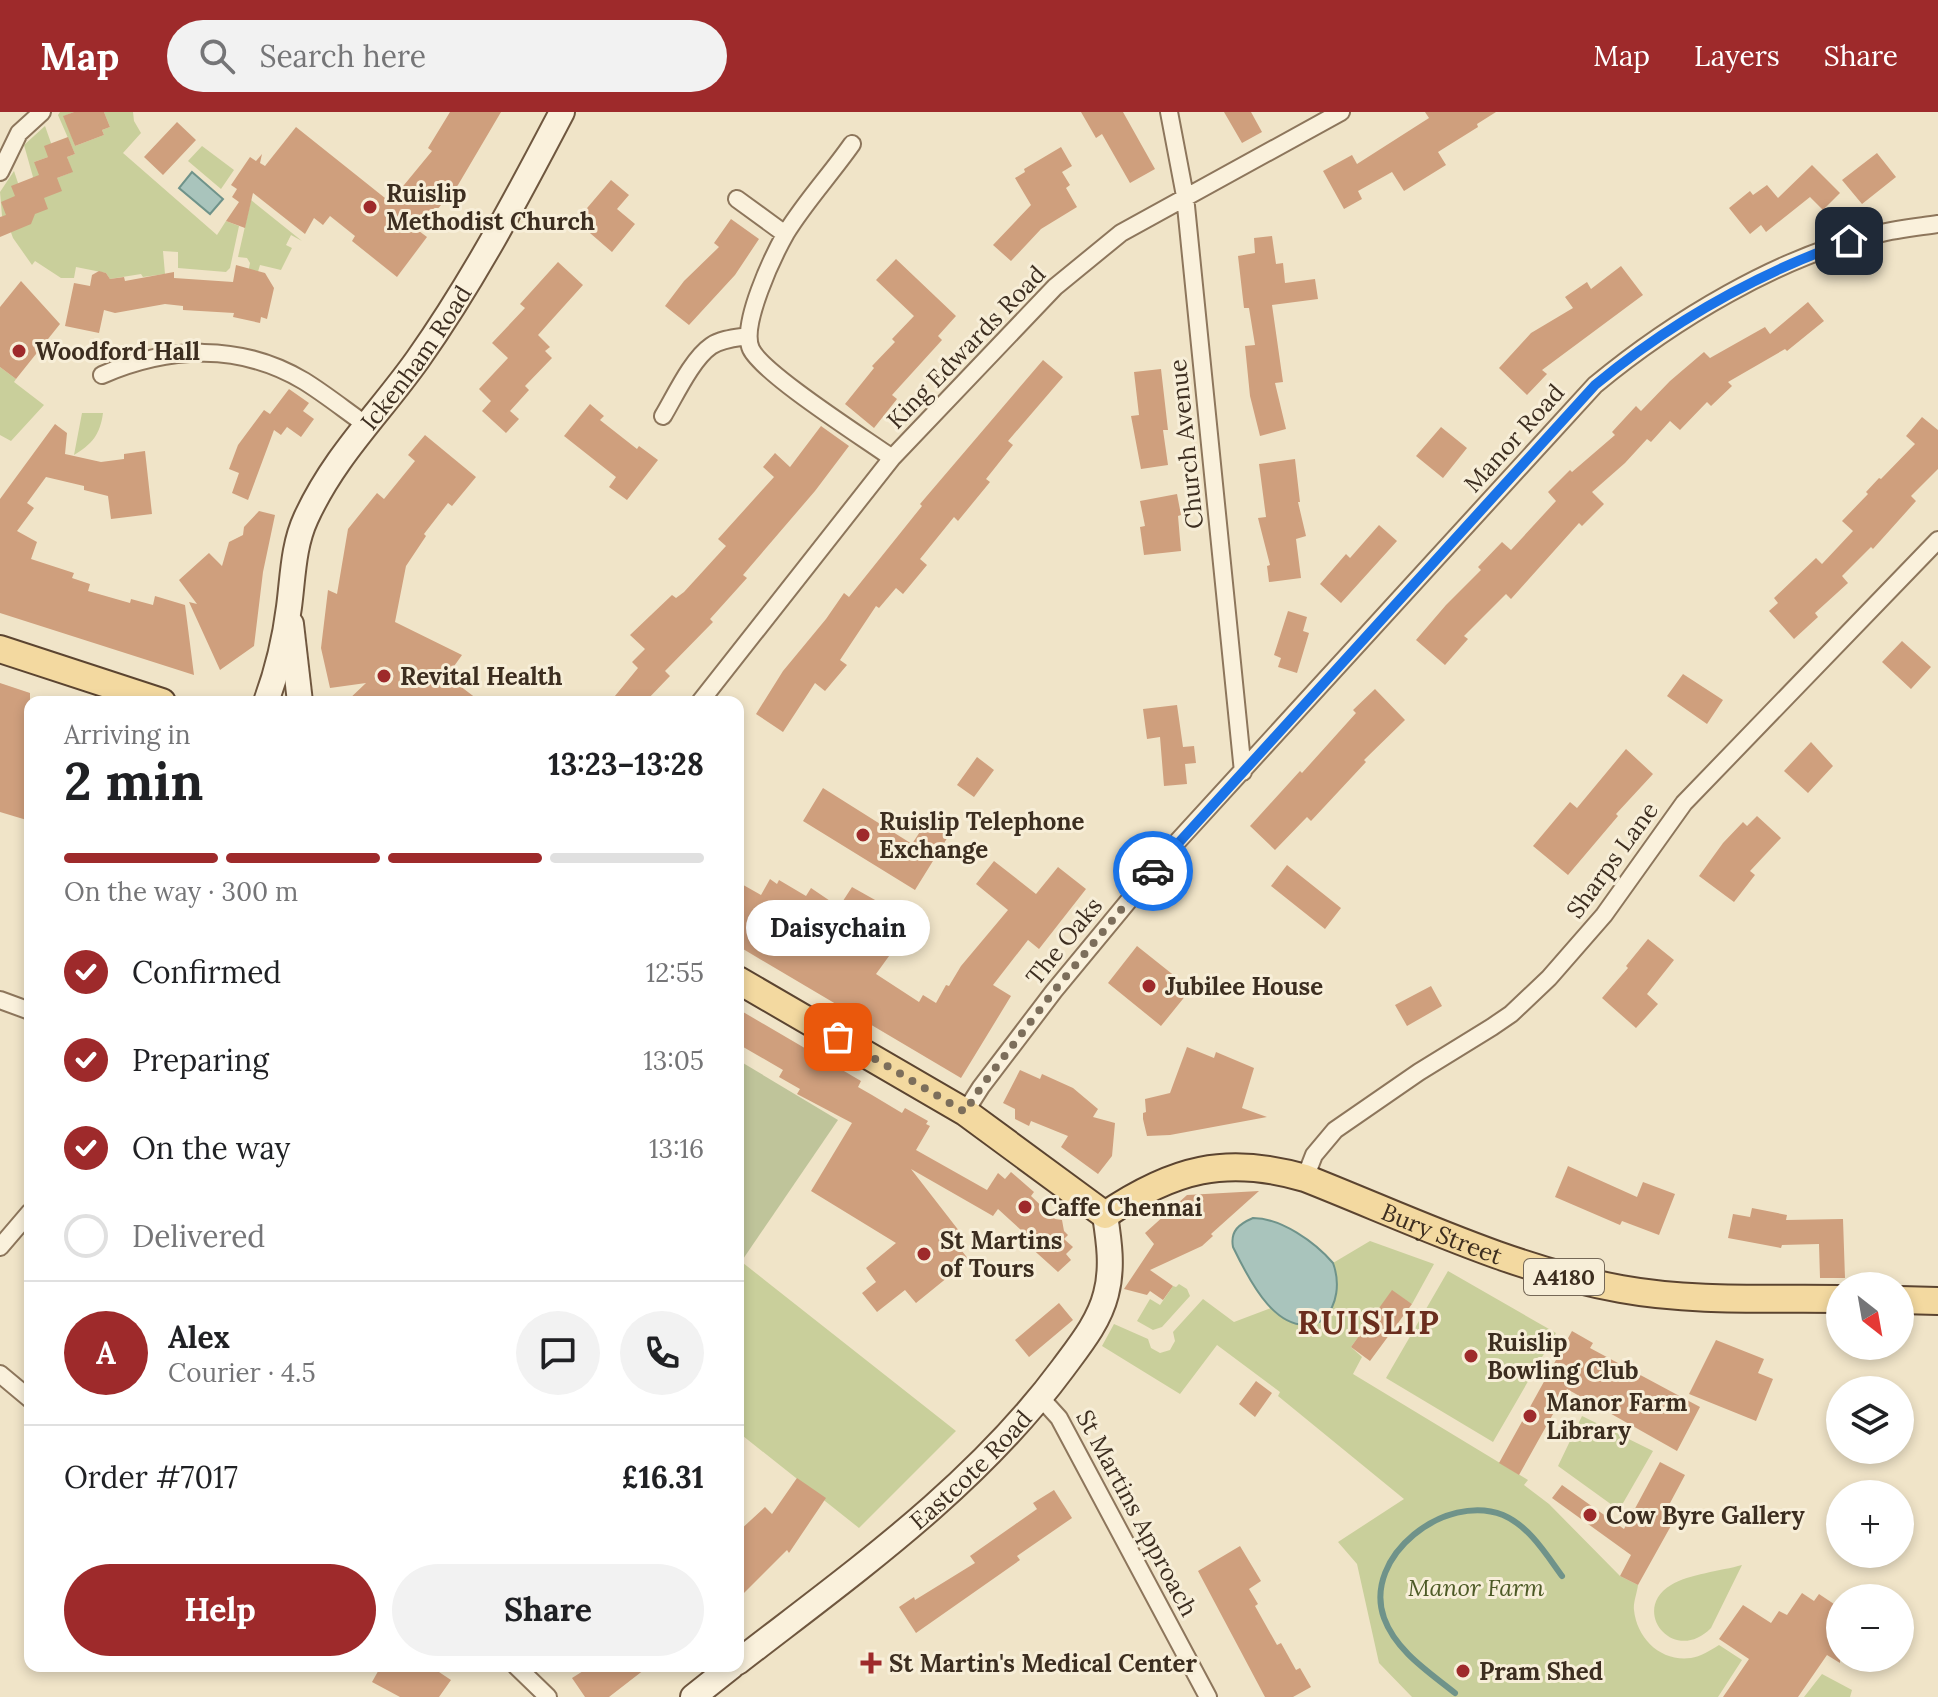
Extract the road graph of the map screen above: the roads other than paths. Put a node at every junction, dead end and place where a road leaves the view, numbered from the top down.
1 (42, 112) edge
2 (562, 112) edge
3 (1169, 112) edge
4 (1341, 112) edge
5 (852, 144) dead end
6 (0, 172) edge
7 (1185, 196) junction
8 (737, 199) dead end
9 (1938, 224) edge
10 (785, 234) junction
11 (748, 336) junction
12 (102, 375) dead end
13 (663, 416) dead end
14 (365, 424) junction
15 (892, 458) junction
16 (1938, 540) edge
17 (289, 606) junction
18 (0, 649) edge
19 (144, 696) edge
20 (267, 696) edge
21 (299, 696) edge
22 (705, 696) edge
23 (1243, 772) junction
24 (744, 983) edge
25 (0, 1000) edge
26 (24, 1009) edge
27 (965, 1112) junction
28 (1305, 1178) junction
29 (1105, 1215) junction
30 (24, 1219) edge
31 (0, 1247) edge
32 (1826, 1299) edge
33 (1914, 1300) edge
34 (1938, 1301) edge
35 (0, 1374) edge
36 (24, 1394) edge
37 (1040, 1397) junction
38 (744, 1657) edge
39 (522, 1672) edge
40 (724, 1672) edge
41 (548, 1697) edge
42 (693, 1697) edge
43 (1208, 1697) edge

1 - 6 street
2 - 14 main road, Ickenham Road
3 - 7 street, Church Avenue
4 - 7 street, King Edwards Road
5 - 10 street
7 - 15 street, King Edwards Road
7 - 23 street, Church Avenue
8 - 10 street
9 - 23 street, Manor Road
10 - 11 street
11 - 13 street
11 - 15 street
12 - 14 street
14 - 17 main road, Ickenham Road
15 - 22 street, King Edwards Road
16 - 28 street, Sharps Lane
17 - 20 main road, Ickenham Road
17 - 21 main road, Ickenham Road
18 - 19 main road
23 - 27 street, The Oaks
24 - 27 main road
25 - 26 street
27 - 29 main road
28 - 29 main road, Bury Street / A4180
28 - 32 main road, Bury Street / A4180
29 - 37 main road, Eastcote Road
30 - 31 street
33 - 34 main road
35 - 36 street
37 - 38 main road, Eastcote Road
37 - 43 street, St Martins Approach
39 - 41 street
40 - 42 main road

